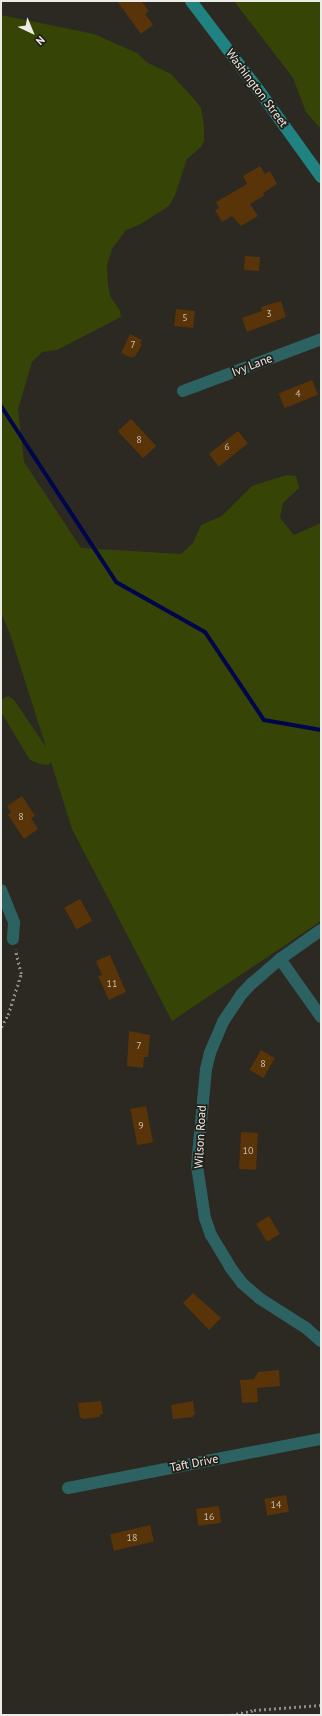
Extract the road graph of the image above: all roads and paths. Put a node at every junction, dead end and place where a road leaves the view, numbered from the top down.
1 (191, 1) edge
2 (321, 177) edge
3 (321, 339) edge
4 (183, 391) dead end
5 (1, 890) edge
6 (321, 930) edge
7 (13, 939) joint
8 (280, 959) junction
9 (321, 1017) edge
10 (1, 1027) edge
11 (321, 1341) edge
12 (321, 1439) edge
13 (68, 1488) dead end
14 (321, 1705) edge
15 (231, 1715) edge

1 - 2 main road, Washington Street
3 - 4 street, Ivy Lane
5 - 7 street
6 - 8 street, Wilson Road
7 - 10 path
8 - 9 street
8 - 11 street, Wilson Road
12 - 13 street, Taft Drive
14 - 15 path

